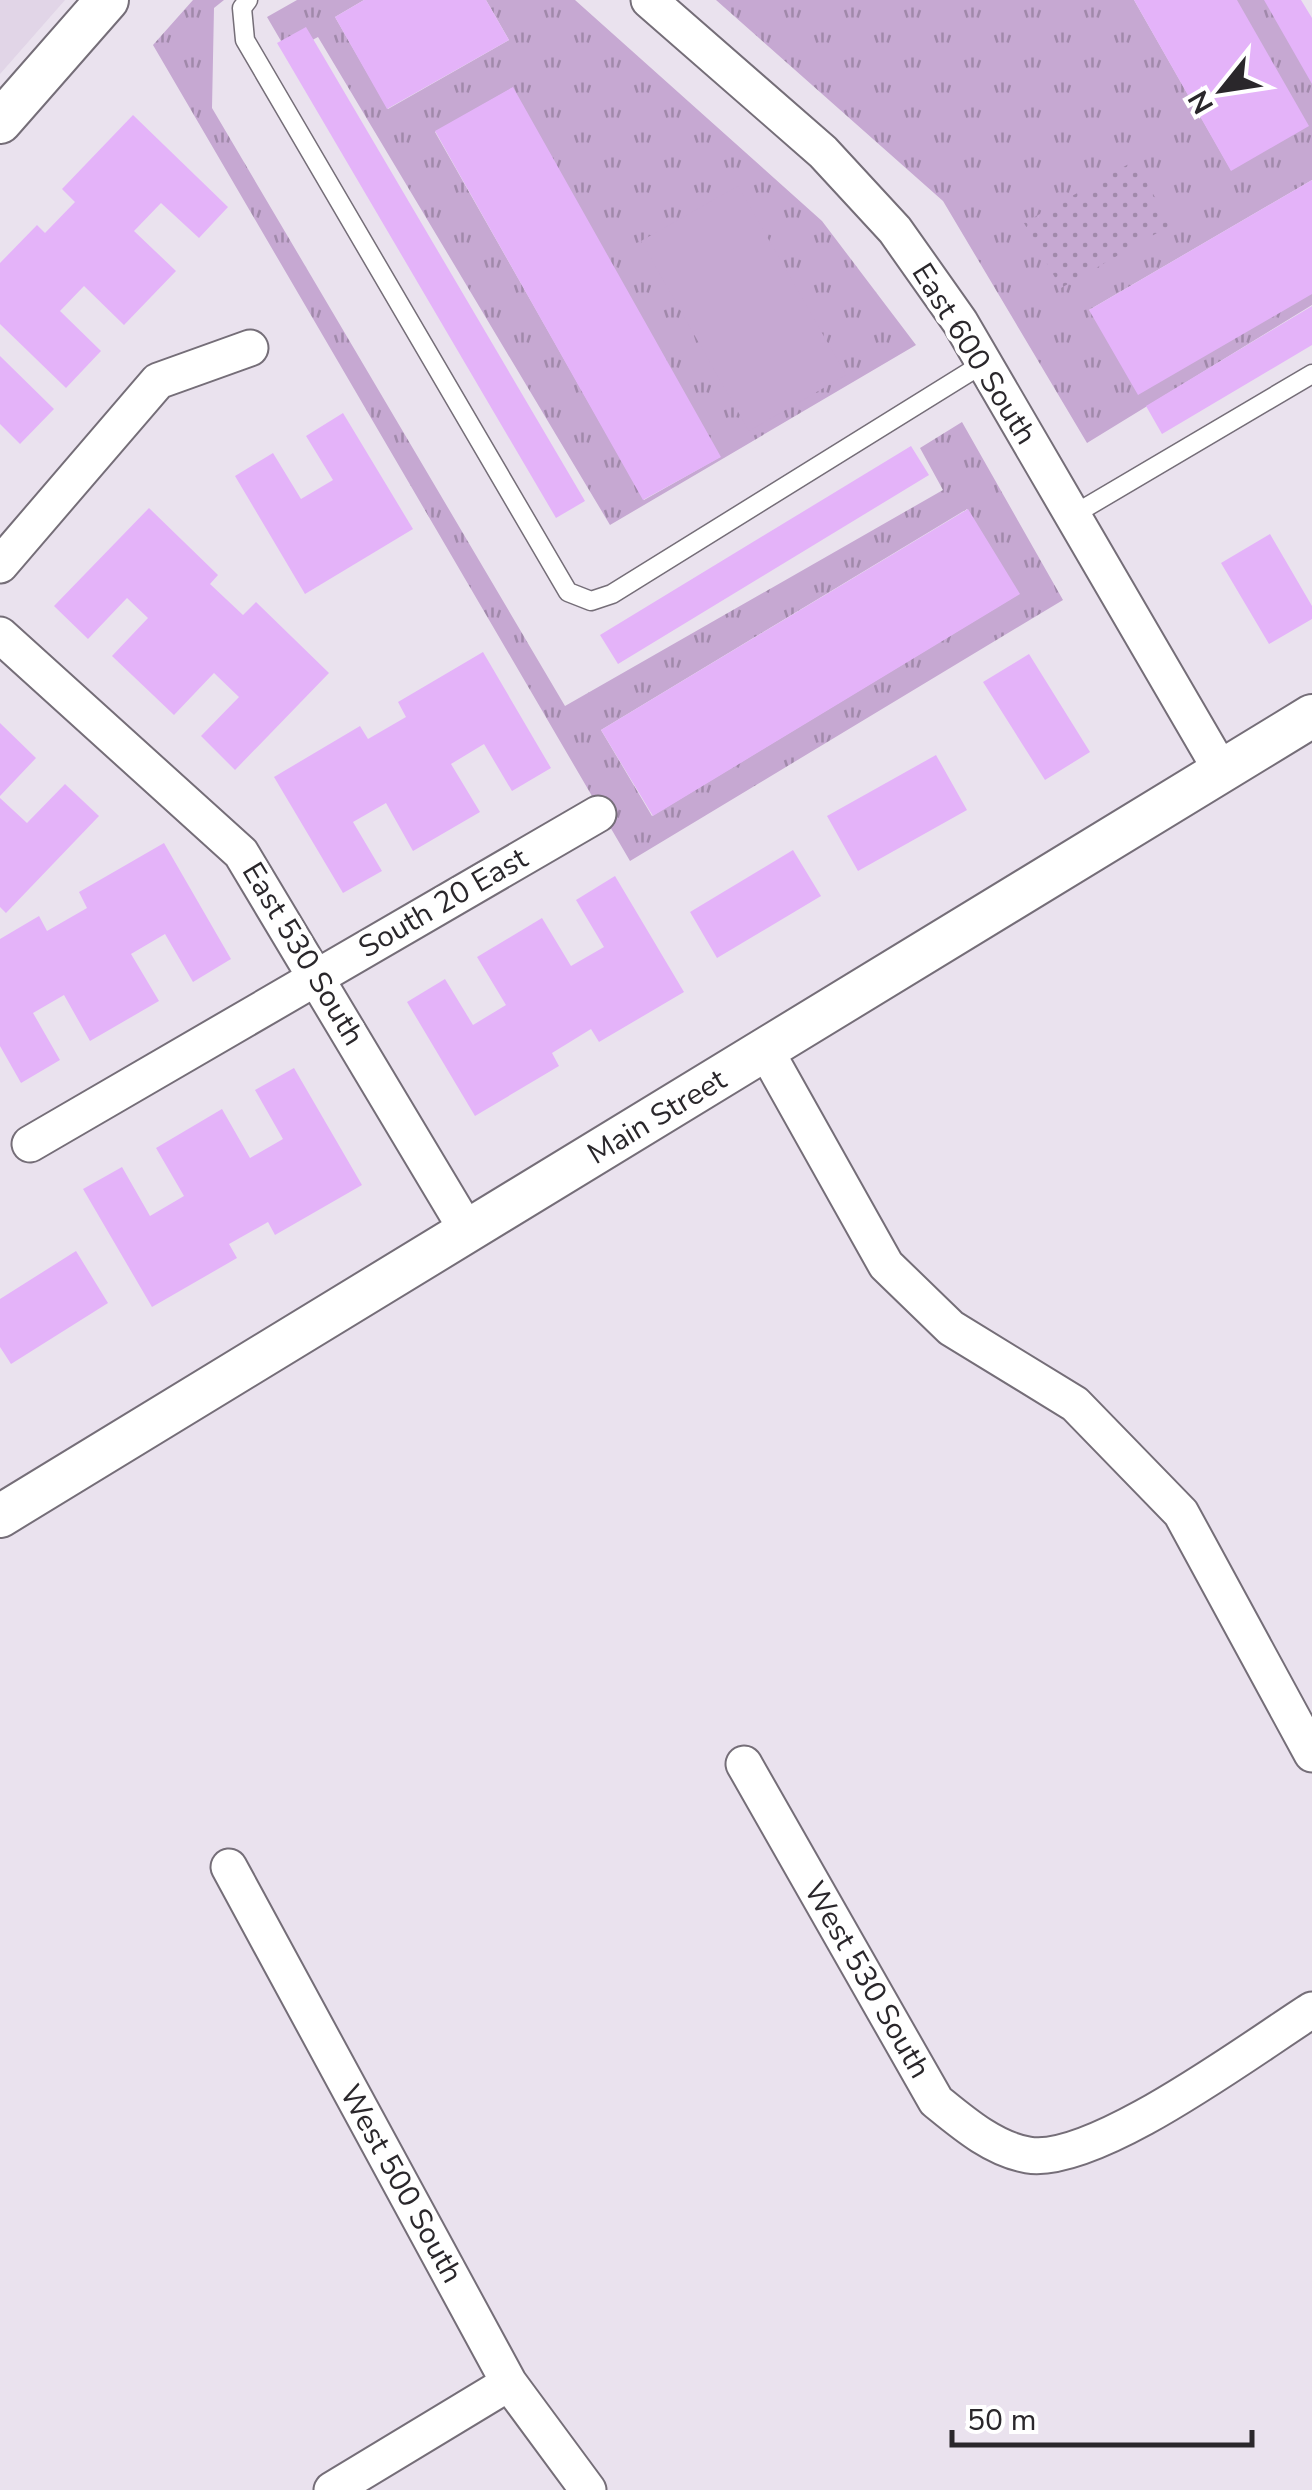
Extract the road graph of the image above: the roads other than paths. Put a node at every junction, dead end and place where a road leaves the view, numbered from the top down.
1 (248, 0) edge
2 (649, 0) edge
3 (90, 6) edge
4 (0, 122) edge
5 (250, 348) dead end
6 (984, 363) junction
7 (1312, 374) edge
8 (1073, 515) junction
9 (0, 565) edge
10 (0, 635) edge
11 (1312, 716) edge
12 (1221, 770) junction
13 (598, 814) dead end
14 (318, 975) junction
15 (766, 1051) junction
16 (30, 1144) dead end
17 (468, 1232) junction
18 (0, 1516) edge
19 (1312, 1754) edge
20 (744, 1764) dead end
21 (229, 1868) dead end
22 (1312, 2010) edge
23 (509, 2383) junction
24 (332, 2490) edge
25 (588, 2490) edge

1 - 6 lane
2 - 6 street, East 600 South
3 - 4 street
5 - 9 street
6 - 8 street, East 600 South
7 - 8 lane
8 - 12 street, East 600 South
10 - 14 street, East 530 South
11 - 12 street, Main Street
12 - 15 street, Main Street
13 - 14 street, South 20 East
14 - 16 street, South 20 East
14 - 17 street, East 530 South
15 - 17 street, Main Street
15 - 19 street
17 - 18 street, Main Street
20 - 22 street, West 530 South
21 - 23 street, West 500 South
23 - 24 street
23 - 25 street, West 500 South

